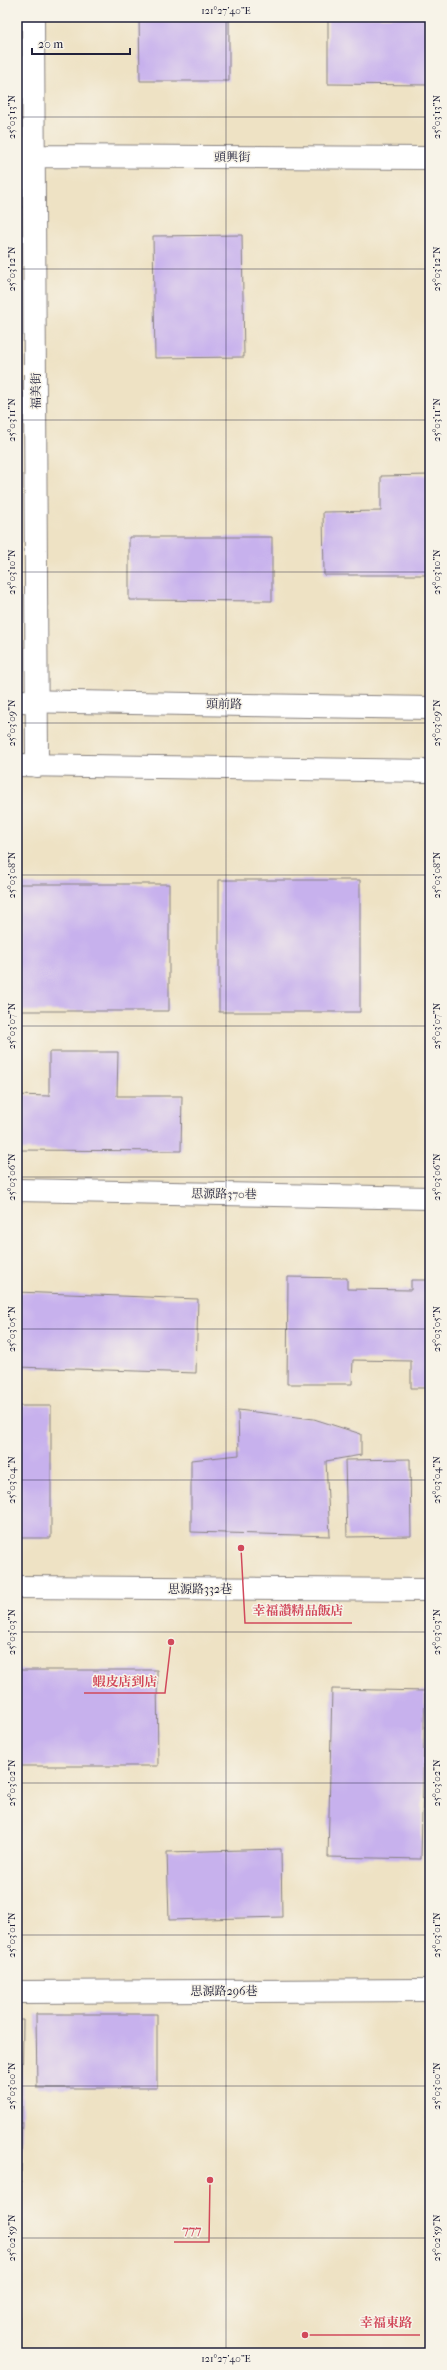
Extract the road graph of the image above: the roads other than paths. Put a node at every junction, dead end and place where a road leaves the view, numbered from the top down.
1 (33, 17) edge
2 (34, 156) junction
3 (430, 158) edge
4 (27, 701) edge
5 (430, 708) edge
6 (27, 766) edge
7 (430, 771) edge
8 (17, 1190) edge
9 (430, 1198) edge
10 (17, 1587) edge
11 (430, 1590) edge
12 (430, 1990) edge
13 (17, 1992) edge

1 - 2 street, 福美街
2 - 3 street, 頭興街
2 - 4 street, 福美街
4 - 5 street, 頭前路
4 - 6 street, 福美街
6 - 7 street
8 - 9 street, 思源路370巷
10 - 11 street, 思源路332巷
12 - 13 street, 思源路296巷

